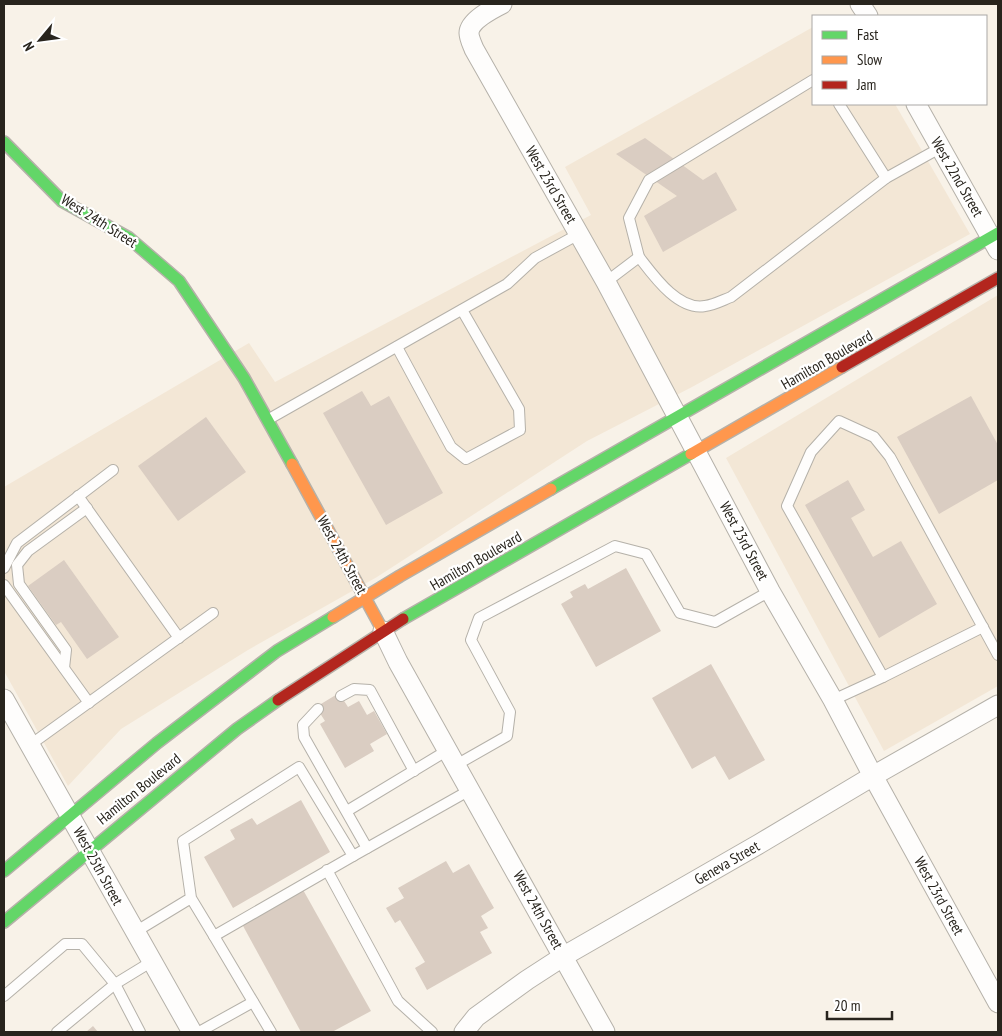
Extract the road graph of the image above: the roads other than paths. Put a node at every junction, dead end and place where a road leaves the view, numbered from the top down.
1 (502, 4) edge
2 (860, 4) edge
3 (867, 15) edge
4 (812, 81) edge
5 (840, 105) edge
6 (917, 105) edge
7 (4, 142) edge
8 (940, 148) junction
9 (886, 178) junction
10 (579, 234) junction
11 (996, 240) edge
12 (639, 257) junction
13 (998, 278) edge
14 (606, 282) junction
15 (462, 310) junction
16 (397, 347) junction
17 (677, 417) junction
18 (267, 420) junction
19 (698, 452) junction
20 (113, 470) dead end
21 (78, 496) junction
22 (87, 508) junction
23 (4, 568) edge
24 (4, 585) edge
25 (770, 591) junction
26 (365, 597) junction
27 (214, 613) dead end
28 (983, 627) junction
29 (383, 631) junction
30 (179, 638) junction
31 (998, 655) edge
32 (64, 668) junction
33 (882, 677) junction
34 (341, 696) dead end
35 (4, 698) edge
36 (833, 700) junction
37 (89, 703) junction
38 (998, 705) edge
39 (318, 709) dead end
40 (30, 745) junction
41 (452, 758) junction
42 (414, 771) junction
43 (873, 776) junction
44 (470, 790) junction
45 (347, 812) junction
46 (70, 816) junction
47 (367, 848) junction
48 (89, 850) junction
49 (353, 856) junction
50 (327, 870) junction
51 (4, 871) edge
52 (191, 898) junction
53 (4, 922) edge
54 (135, 932) junction
55 (214, 936) junction
56 (564, 956) junction
57 (151, 962) junction
58 (115, 984) junction
59 (4, 996) edge
60 (253, 1002) junction
61 (998, 1003) edge
62 (57, 1032) edge
63 (140, 1032) edge
64 (192, 1032) edge
65 (199, 1032) edge
66 (271, 1032) edge
67 (432, 1032) edge
68 (464, 1032) edge
69 (605, 1032) edge

1 - 10 street, West 23rd Street
2 - 3 street
4 - 12 lane
5 - 9 lane
6 - 8 street, West 22nd Street
7 - 18 main road, West 24th Street
8 - 9 lane
8 - 11 street, West 22nd Street
9 - 12 lane
10 - 14 street, West 23rd Street
10 - 15 lane
11 - 17 main road, Hamilton Boulevard
12 - 14 lane
13 - 19 main road, Hamilton Boulevard
14 - 17 street, West 23rd Street
15 - 16 lane
15 - 16 lane
16 - 18 lane
17 - 19 street, West 23rd Street
17 - 26 main road, Hamilton Boulevard
18 - 26 main road, West 24th Street
19 - 25 street, West 23rd Street
19 - 29 main road, Hamilton Boulevard
20 - 21 lane
21 - 22 lane
21 - 23 lane
22 - 30 lane
22 - 32 lane
24 - 32 lane
25 - 36 street, West 23rd Street
25 - 41 lane
26 - 29 main road, West 24th Street
26 - 46 main road, Hamilton Boulevard
27 - 30 lane
28 - 31 lane
28 - 33 lane
28 - 33 lane
29 - 41 street, West 24th Street
29 - 48 main road, Hamilton Boulevard
30 - 37 lane
32 - 37 lane
33 - 36 lane
34 - 42 lane
35 - 40 street, West 25th Street
36 - 43 street, West 23rd Street
37 - 40 lane
38 - 43 street, Geneva Street
39 - 45 lane
40 - 46 street, West 25th Street
41 - 42 lane
41 - 44 street, West 24th Street
42 - 45 lane
43 - 56 street, Geneva Street
43 - 61 street, West 23rd Street
44 - 47 lane
44 - 56 street, West 24th Street
45 - 47 lane
46 - 48 street, West 25th Street
46 - 51 main road, Hamilton Boulevard
47 - 49 lane
48 - 53 main road, Hamilton Boulevard
48 - 54 street, West 25th Street
49 - 50 lane
49 - 52 lane
50 - 55 lane
50 - 67 lane
52 - 54 lane
52 - 55 lane
54 - 57 street, West 25th Street
55 - 60 lane
56 - 68 street, Geneva Street
56 - 69 street, West 24th Street
57 - 58 lane
57 - 64 street, West 25th Street
58 - 59 lane
58 - 62 lane
58 - 63 lane
60 - 65 lane
60 - 66 lane

